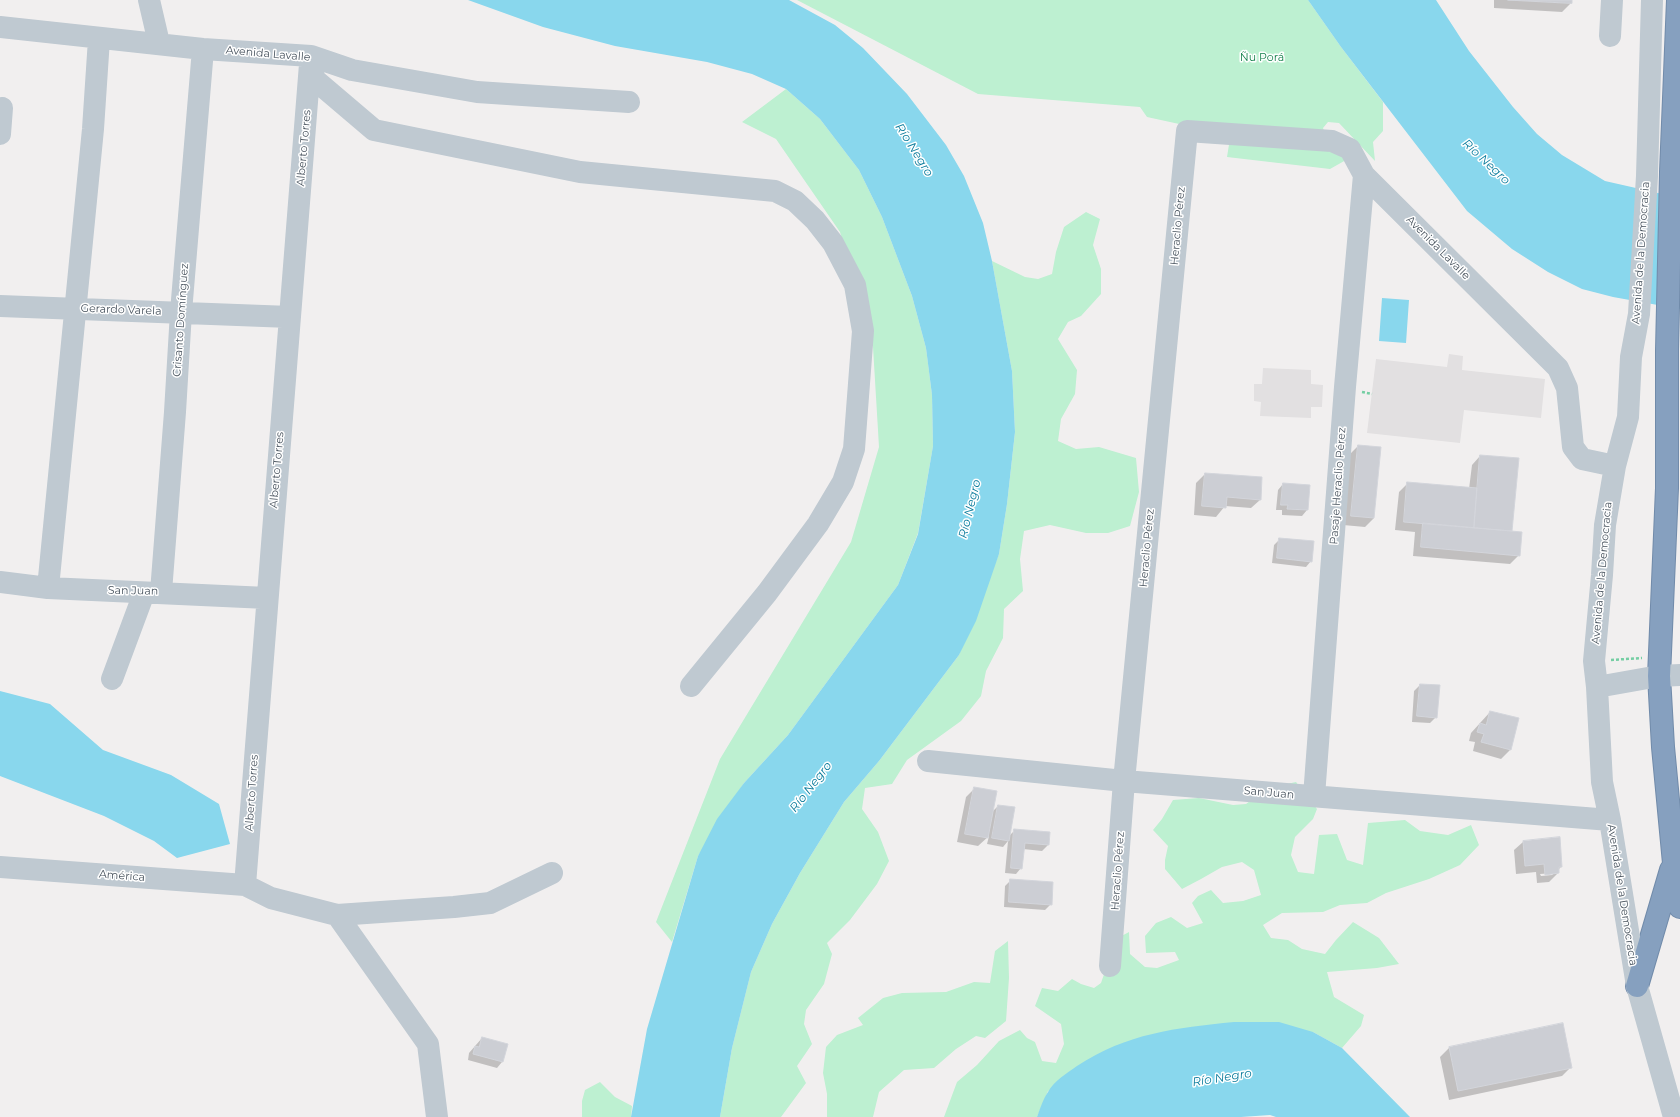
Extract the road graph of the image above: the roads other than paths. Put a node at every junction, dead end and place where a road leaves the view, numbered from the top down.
1 (149, 0) edge
2 (163, 0) edge
3 (1612, 0) edge
4 (1652, 0) edge
5 (1678, 0) edge
6 (0, 27) edge
7 (1610, 36) dead end
8 (99, 39) junction
9 (159, 43) junction
10 (203, 48) junction
11 (311, 56) junction
12 (629, 102) dead end
13 (2, 108) dead end
14 (1187, 131) joint
15 (0, 134) edge
16 (1364, 175) junction
17 (0, 306) edge
18 (75, 308) junction
19 (180, 312) junction
20 (290, 317) junction
21 (1615, 466) junction
22 (0, 582) edge
23 (48, 588) junction
24 (152, 592) junction
25 (267, 598) junction
26 (1670, 676) edge
27 (112, 679) dead end
28 (691, 686) dead end
29 (1597, 687) junction
30 (928, 761) dead end
31 (1124, 781) junction
32 (1314, 796) junction
33 (1610, 820) junction
34 (1674, 864) junction
35 (0, 867) edge
36 (552, 873) dead end
37 (244, 884) junction
38 (1680, 907) edge
39 (337, 915) junction
40 (1110, 966) dead end
41 (1637, 986) junction
42 (437, 1117) edge
43 (1674, 1117) edge

1 - 9 street
2 - 9 street
3 - 7 street
4 - 21 street, Avenida de la Democracia
5 - 26 highway
6 - 8 street, Avenida Lavalle
8 - 9 street, Avenida Lavalle
8 - 18 street
9 - 10 street, Avenida Lavalle
10 - 11 street, Avenida Lavalle
10 - 19 street, Crisanto Domínguez
11 - 12 street, Avenida Lavalle
11 - 20 street, Alberto Torres
11 - 28 street
13 - 15 street
14 - 16 street, Avenida Lavalle
14 - 31 street, Heraclio Pérez
16 - 21 street, Avenida Lavalle
16 - 32 street, Pasaje Heraclio Pérez
17 - 18 street, Gerardo Varela
18 - 19 street, Gerardo Varela
18 - 23 street
19 - 20 street, Gerardo Varela
19 - 24 street, Crisanto Domínguez
20 - 25 street, Alberto Torres
21 - 29 street, Avenida de la Democracia
22 - 23 street, San Juan
23 - 24 street, San Juan
24 - 25 street, San Juan
24 - 27 street, Crisanto Domínguez
25 - 37 street, Alberto Torres
26 - 29 street
26 - 34 highway
29 - 33 street, Avenida de la Democracia
30 - 31 street, San Juan
31 - 32 street, San Juan
31 - 40 street, Heraclio Pérez
32 - 33 street, San Juan
33 - 41 street, Avenida de la Democracia
34 - 38 highway
34 - 41 highway
35 - 37 street, América
36 - 39 street
37 - 39 street
39 - 42 street
41 - 43 street, Avenida de la Democracia

